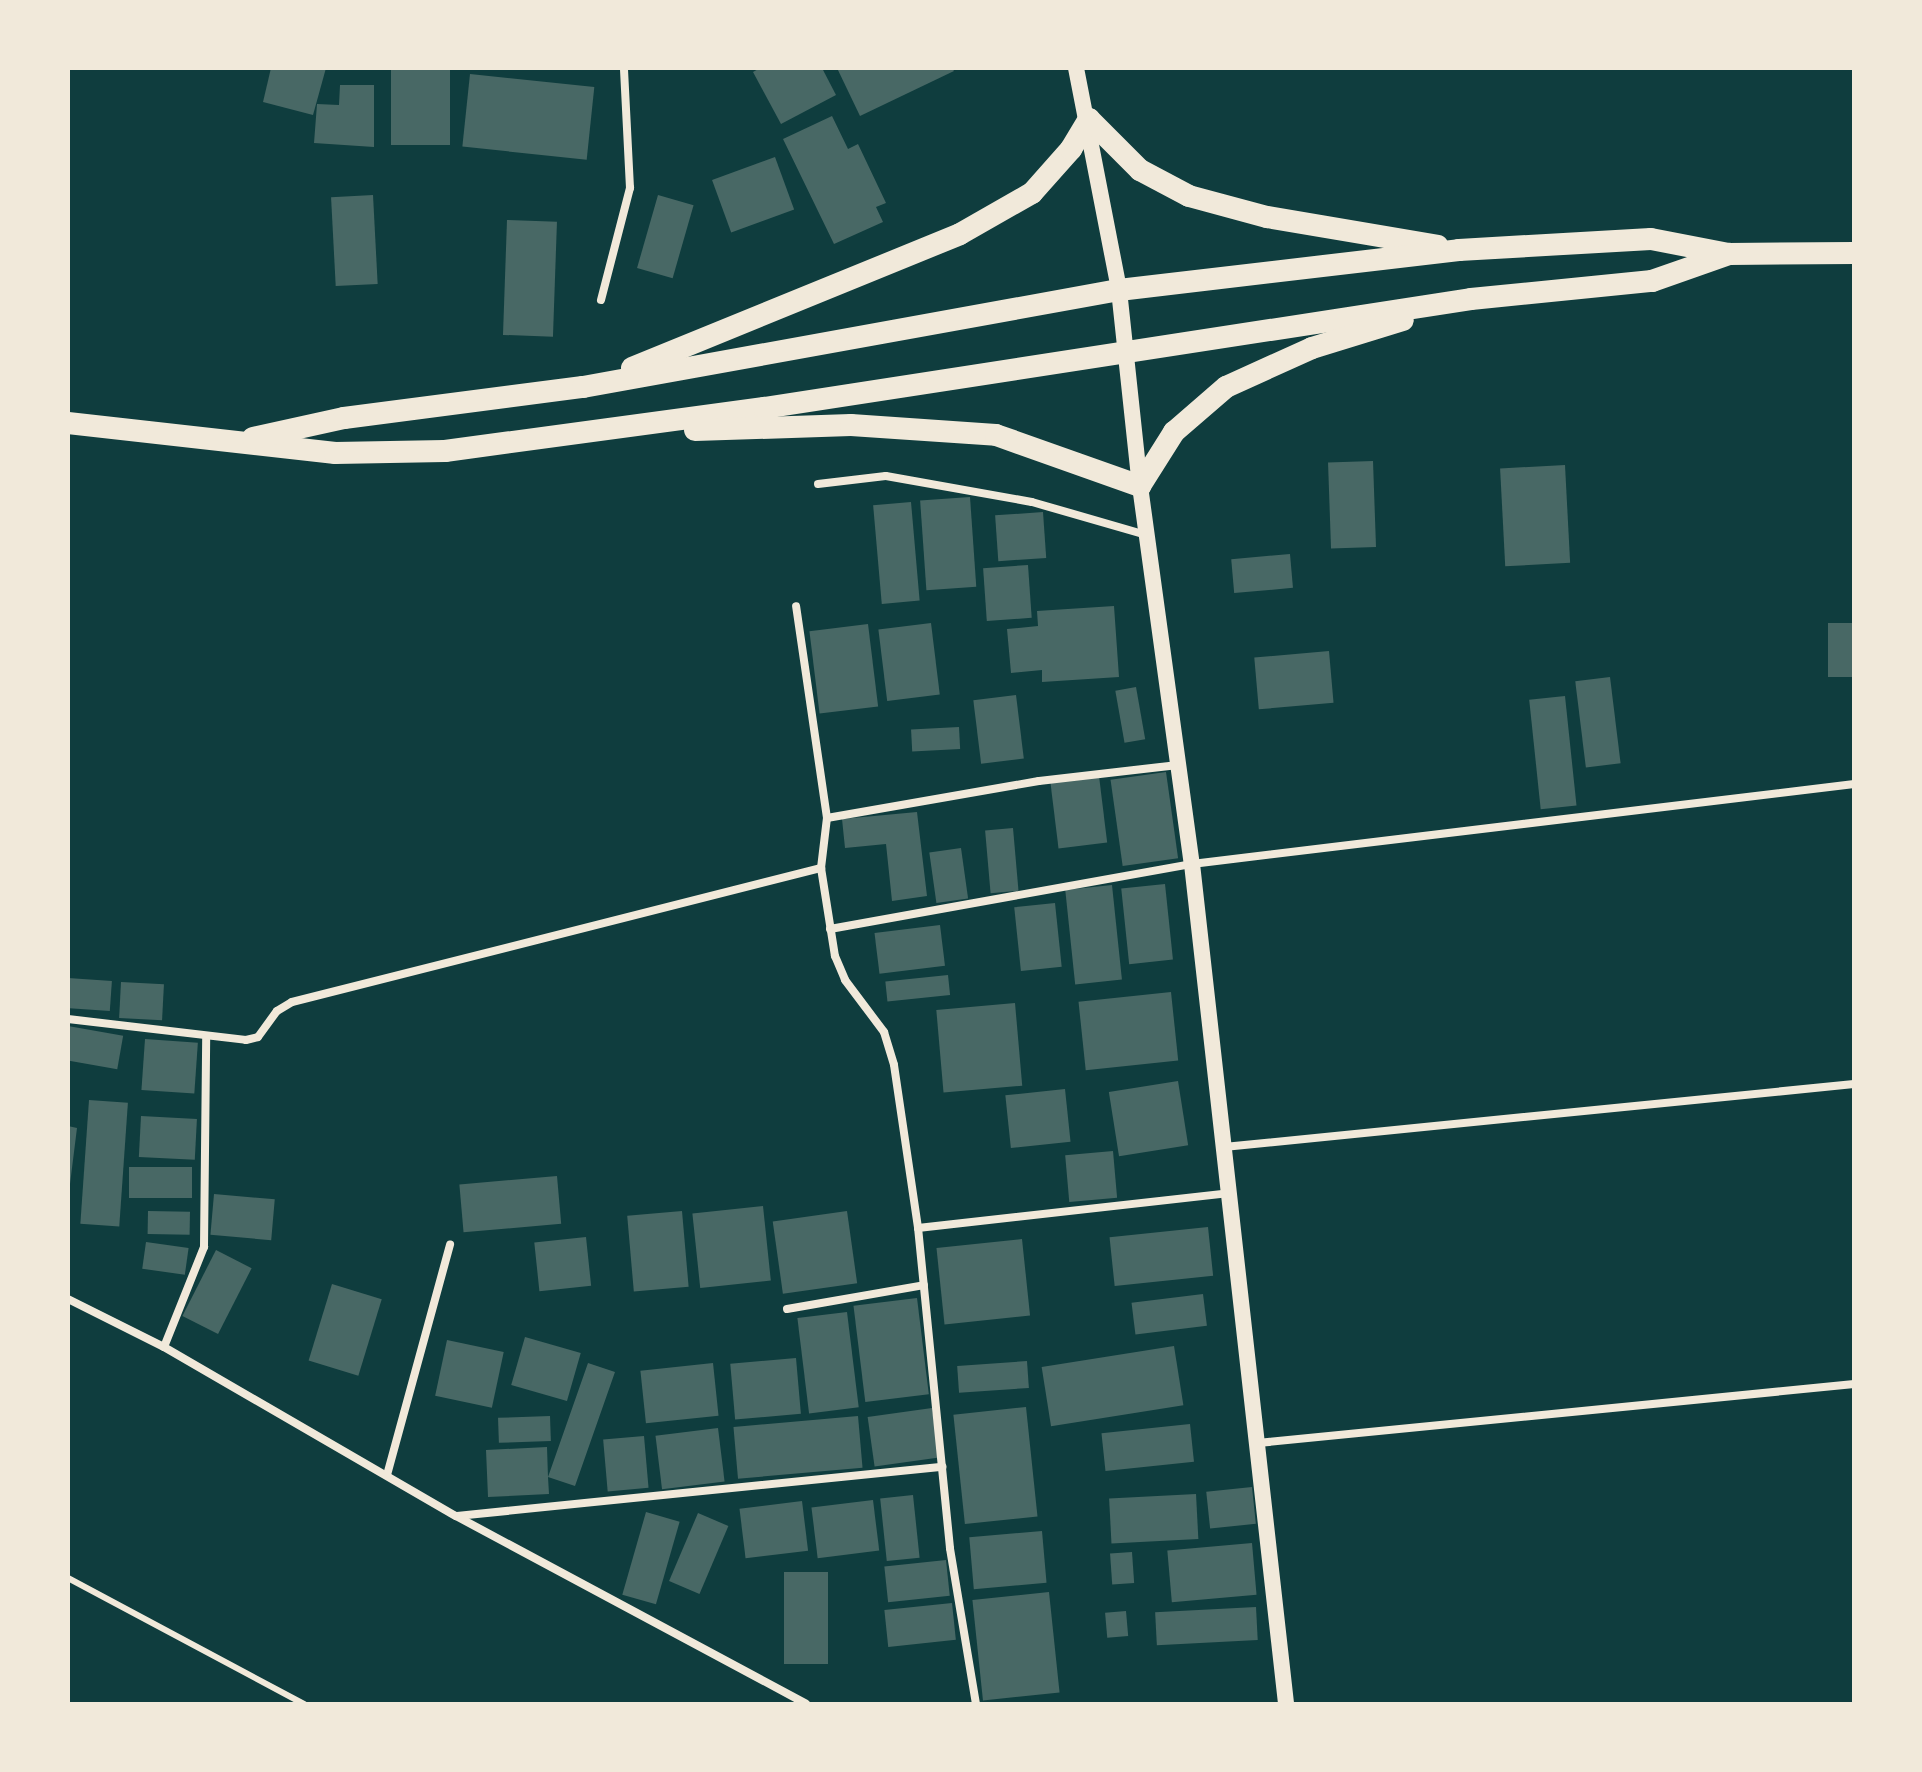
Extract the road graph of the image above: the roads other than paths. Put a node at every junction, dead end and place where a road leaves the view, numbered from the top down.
1 (624, 68) edge
2 (1076, 68) edge
3 (1089, 119) junction
4 (1459, 250) junction
5 (1854, 253) edge
6 (1729, 254) junction
7 (1119, 290) junction
8 (1471, 299) junction
9 (601, 300) dead end
10 (1125, 349) junction
11 (583, 387) junction
12 (68, 423) edge
13 (586, 434) junction
14 (236, 442) junction
15 (818, 484) dead end
16 (1140, 486) junction
17 (1147, 535) junction
18 (796, 606) dead end
19 (1178, 765) junction
20 (1854, 784) edge
21 (827, 818) junction
22 (1192, 864) junction
23 (821, 868) junction
24 (830, 929) junction
25 (68, 1019) edge
26 (206, 1039) junction
27 (1854, 1084) edge
28 (1224, 1147) junction
29 (1229, 1193) junction
30 (918, 1228) junction
31 (450, 1244) dead end
32 (924, 1285) junction
33 (68, 1299) edge
34 (787, 1309) dead end
35 (164, 1347) junction
36 (1854, 1384) edge
37 (1258, 1443) junction
38 (943, 1467) junction
39 (387, 1475) junction
40 (456, 1516) junction
41 (68, 1578) edge
42 (304, 1704) edge
43 (806, 1704) edge
44 (976, 1704) edge
45 (1286, 1704) edge

1 - 9 street
2 - 3 main road
3 - 4 highway
3 - 7 main road
3 - 11 highway
4 - 6 highway
4 - 7 highway
5 - 6 highway
6 - 8 highway
7 - 10 main road
7 - 11 highway
8 - 10 highway
8 - 16 highway
10 - 13 highway
10 - 16 main road
11 - 14 highway
12 - 14 highway
13 - 14 highway
13 - 16 highway
15 - 17 street
16 - 17 main road
17 - 19 main road
18 - 21 street
19 - 21 street
19 - 22 main road
20 - 22 street
21 - 23 street
22 - 24 street
22 - 28 main road
23 - 24 street
23 - 26 street
24 - 30 street
25 - 26 street
26 - 35 street
27 - 28 street
28 - 29 main road
29 - 30 street
29 - 37 main road
30 - 32 street
31 - 39 street
32 - 34 street
32 - 38 street
33 - 35 street
35 - 39 street
36 - 37 street
37 - 45 main road
38 - 40 street
38 - 44 street
39 - 40 street
40 - 43 street
41 - 42 lane

